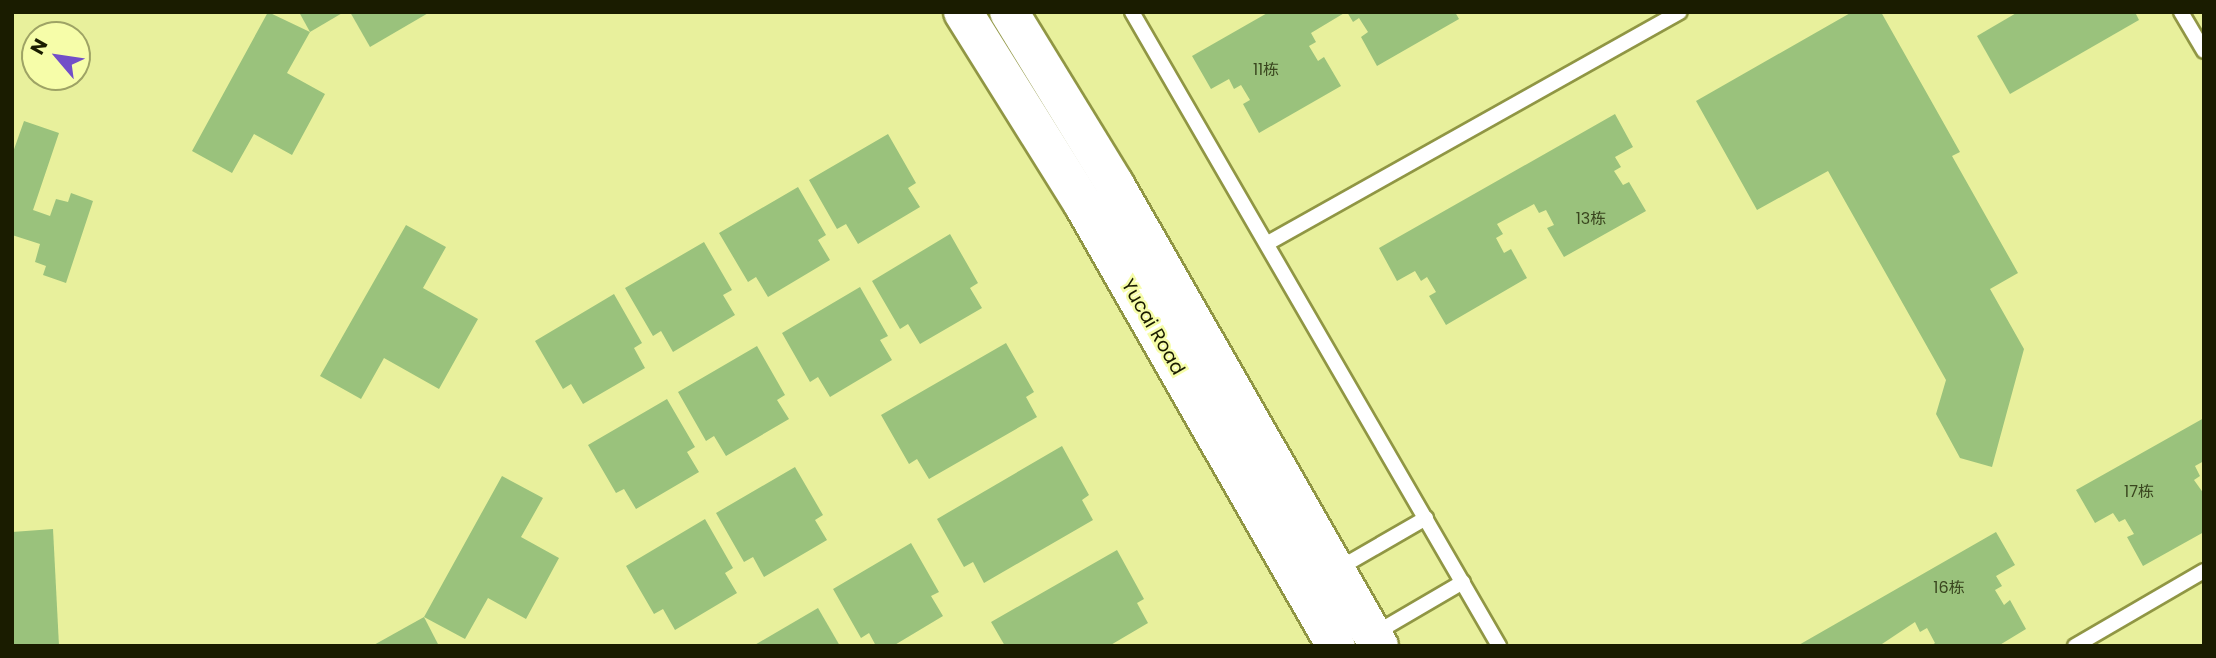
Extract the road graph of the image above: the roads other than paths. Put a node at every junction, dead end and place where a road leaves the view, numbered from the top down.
1 (964, 12) edge
2 (1009, 12) edge
3 (1132, 12) edge
4 (1679, 12) edge
5 (2181, 12) edge
6 (2204, 51) edge
7 (1268, 243) junction
8 (1426, 518) junction
9 (1336, 570) junction
10 (2204, 571) edge
11 (1463, 582) junction
12 (1376, 640) edge
13 (1336, 646) edge
14 (1499, 646) edge
15 (2075, 646) edge

1 - 13 street, Yucai Road
2 - 9 street, Yucai Road
3 - 7 lane
4 - 7 lane
5 - 6 lane
7 - 8 lane
8 - 9 lane
8 - 11 lane
9 - 12 street, Yucai Road
10 - 15 lane
11 - 12 lane
11 - 14 lane

